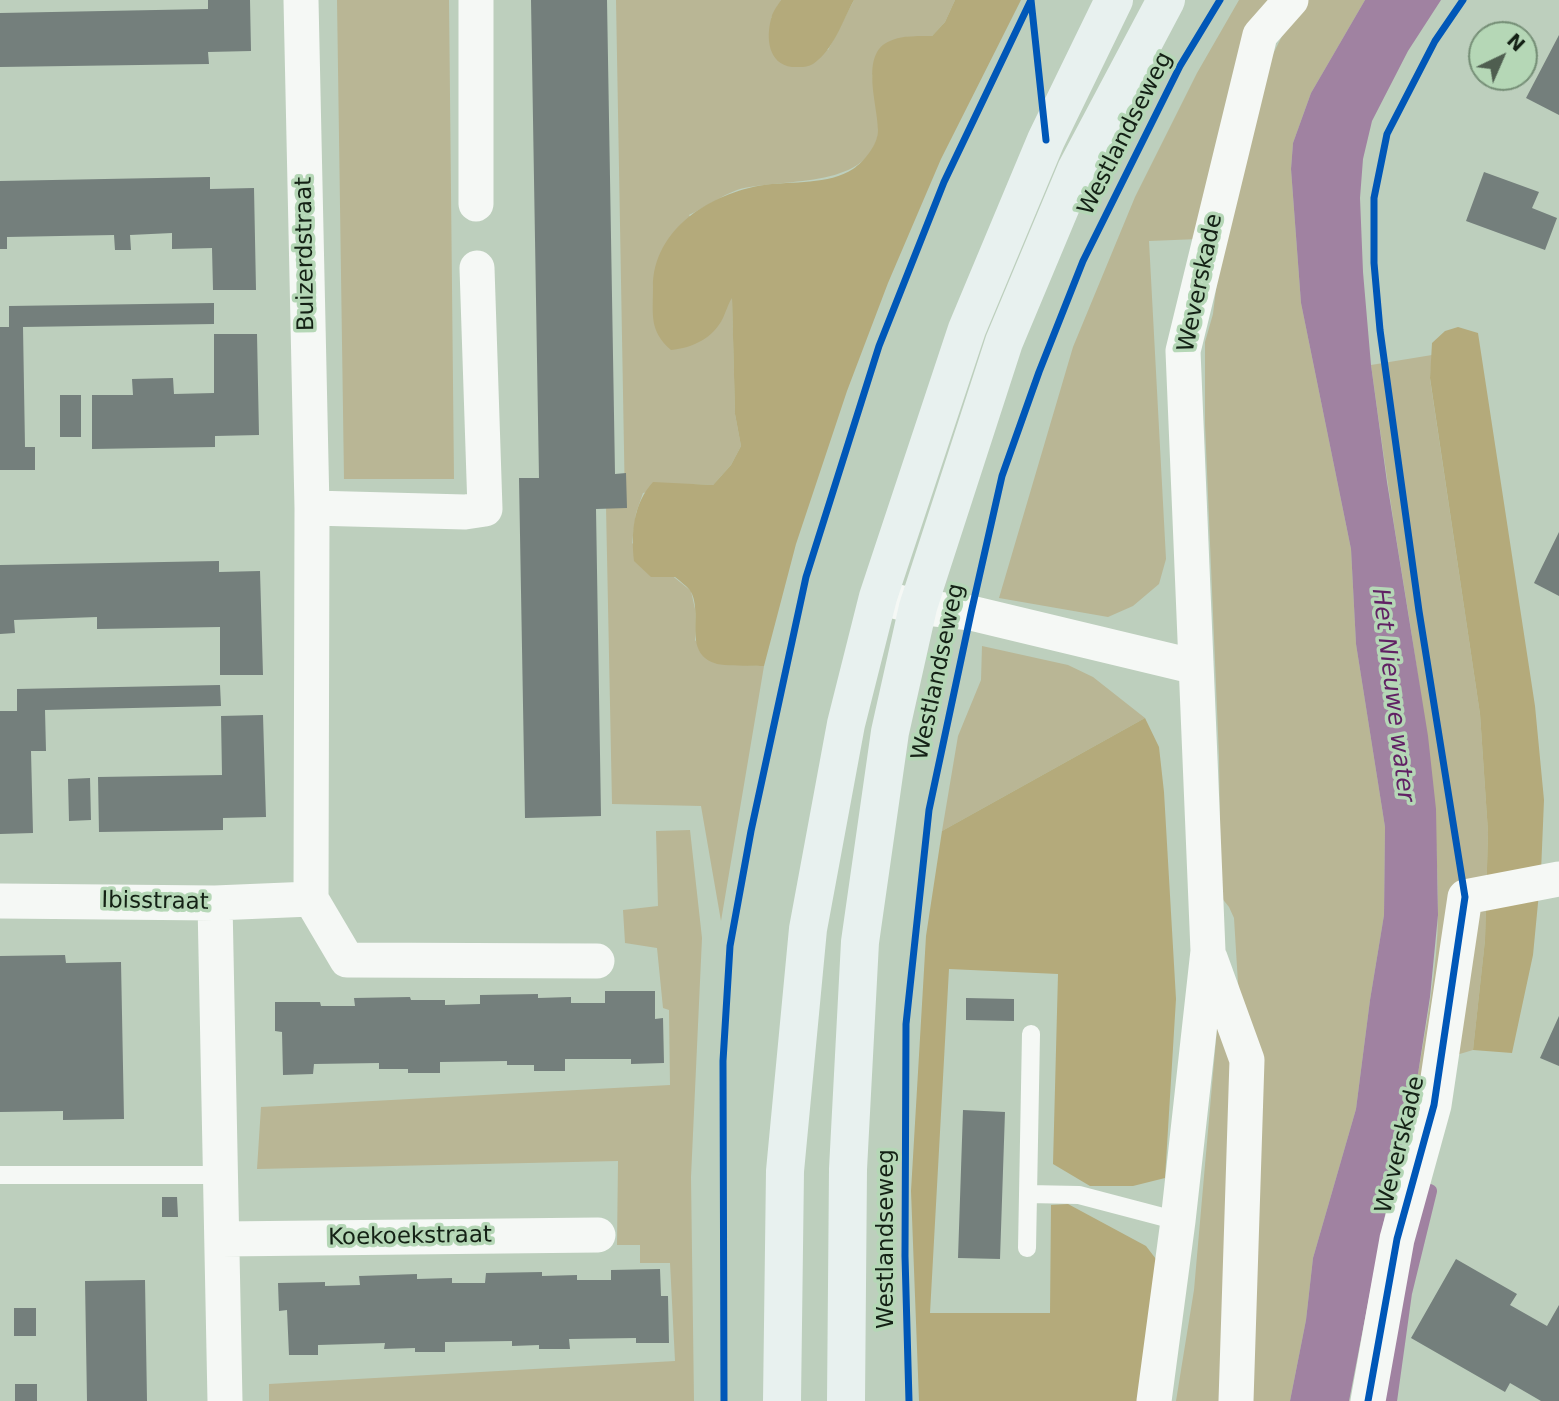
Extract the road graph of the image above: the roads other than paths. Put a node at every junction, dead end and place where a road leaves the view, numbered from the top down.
1 (301, 0) edge
2 (476, 0) edge
3 (1114, 0) edge
4 (1166, 0) edge
5 (1291, 0) edge
6 (476, 204) dead end
7 (477, 268) dead end
8 (312, 508) junction
9 (878, 597) junction
10 (918, 607) junction
11 (1196, 667) junction
12 (1559, 879) edge
13 (311, 899) junction
14 (0, 901) edge
15 (215, 903) junction
16 (1208, 951) junction
17 (597, 961) dead end
18 (1031, 1034) dead end
19 (0, 1175) edge
20 (220, 1175) junction
21 (1028, 1194) junction
22 (1178, 1221) junction
23 (598, 1235) dead end
24 (222, 1239) junction
25 (1027, 1248) dead end
26 (225, 1401) edge
27 (782, 1401) edge
28 (846, 1401) edge
29 (1154, 1401) edge
30 (1236, 1401) edge
31 (1368, 1401) edge

1 - 8 street, Buizerdstraat
2 - 6 street
3 - 9 main road
4 - 10 main road, Westlandseweg
5 - 11 street, Weverskade
7 - 8 street
8 - 13 street, Buizerdstraat
9 - 10 street
9 - 27 main road
10 - 11 street
10 - 28 main road, Westlandseweg
11 - 16 street, Weverskade
12 - 31 street, Weverskade
13 - 15 street, Ibisstraat
13 - 17 street
14 - 15 street, Ibisstraat
15 - 20 street
16 - 22 street, Weverskade
16 - 30 street, Weverskade
18 - 21 lane
19 - 20 lane
20 - 24 street
21 - 22 lane
21 - 25 lane
22 - 29 street, Weverskade
23 - 24 street, Koekoekstraat
24 - 26 street

